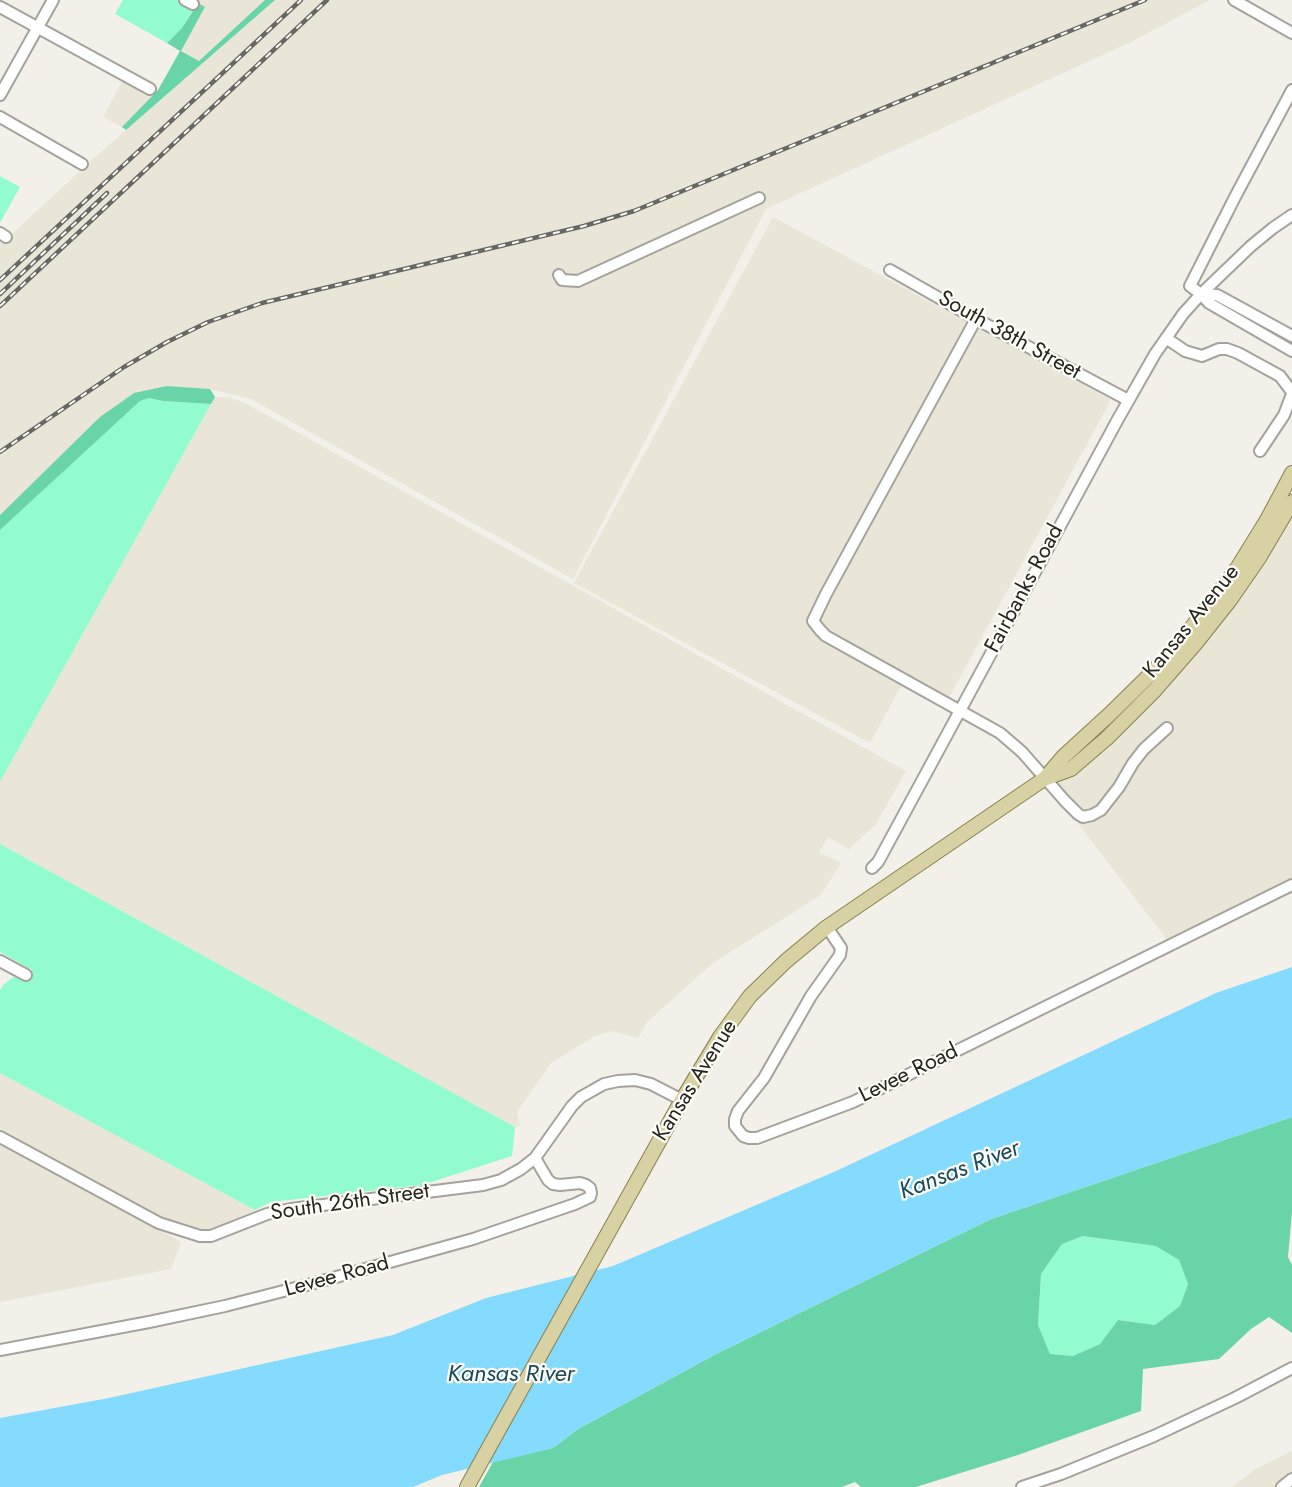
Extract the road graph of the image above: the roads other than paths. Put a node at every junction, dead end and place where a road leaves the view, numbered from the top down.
1 (53, 0) edge
2 (1233, 0) edge
3 (0, 7) edge
4 (38, 28) junction
5 (1292, 33) edge
6 (150, 89) dead end
7 (1292, 90) edge
8 (0, 95) edge
9 (0, 117) edge
10 (82, 164) dead end
11 (759, 198) dead end
12 (1292, 215) edge
13 (890, 270) dead end
14 (559, 275) dead end
15 (1201, 294) junction
16 (976, 318) junction
17 (1292, 336) edge
18 (1166, 338) junction
19 (1292, 351) edge
20 (1292, 393) edge
21 (1128, 400) junction
22 (1260, 451) dead end
23 (1292, 473) edge
24 (1292, 502) edge
25 (959, 710) junction
26 (1167, 728) dead end
27 (1044, 779) junction
28 (872, 868) dead end
29 (1292, 885) edge
30 (827, 927) junction
31 (0, 961) edge
32 (26, 975) dead end
33 (682, 1100) junction
34 (0, 1137) edge
35 (535, 1158) junction
36 (0, 1350) edge
37 (1292, 1368) edge
38 (1292, 1479) edge
39 (467, 1487) edge
40 (1022, 1487) edge
41 (1282, 1487) edge

1 - 4 street
2 - 5 street
3 - 4 street
4 - 6 street
4 - 8 street
7 - 15 street
9 - 10 street
11 - 14 street
12 - 15 street, Fairbanks Road
13 - 16 street, South 38th Street
15 - 17 street
15 - 18 street, Fairbanks Road
15 - 19 street
16 - 21 street, South 38th Street
16 - 25 street
18 - 20 street
18 - 21 street, Fairbanks Road
20 - 22 street
21 - 25 street, Fairbanks Road
23 - 27 main road, Kansas Avenue
24 - 27 main road, Kansas Avenue
25 - 27 street
25 - 28 street, Fairbanks Road
26 - 27 street
27 - 30 main road, Kansas Avenue
29 - 30 street, Levee Road
30 - 33 main road, Kansas Avenue
31 - 32 street
33 - 35 street, South 26th Street
33 - 39 main road, Kansas Avenue
34 - 35 street, South 26th Street
35 - 36 street, Levee Road
37 - 40 street
38 - 41 street

